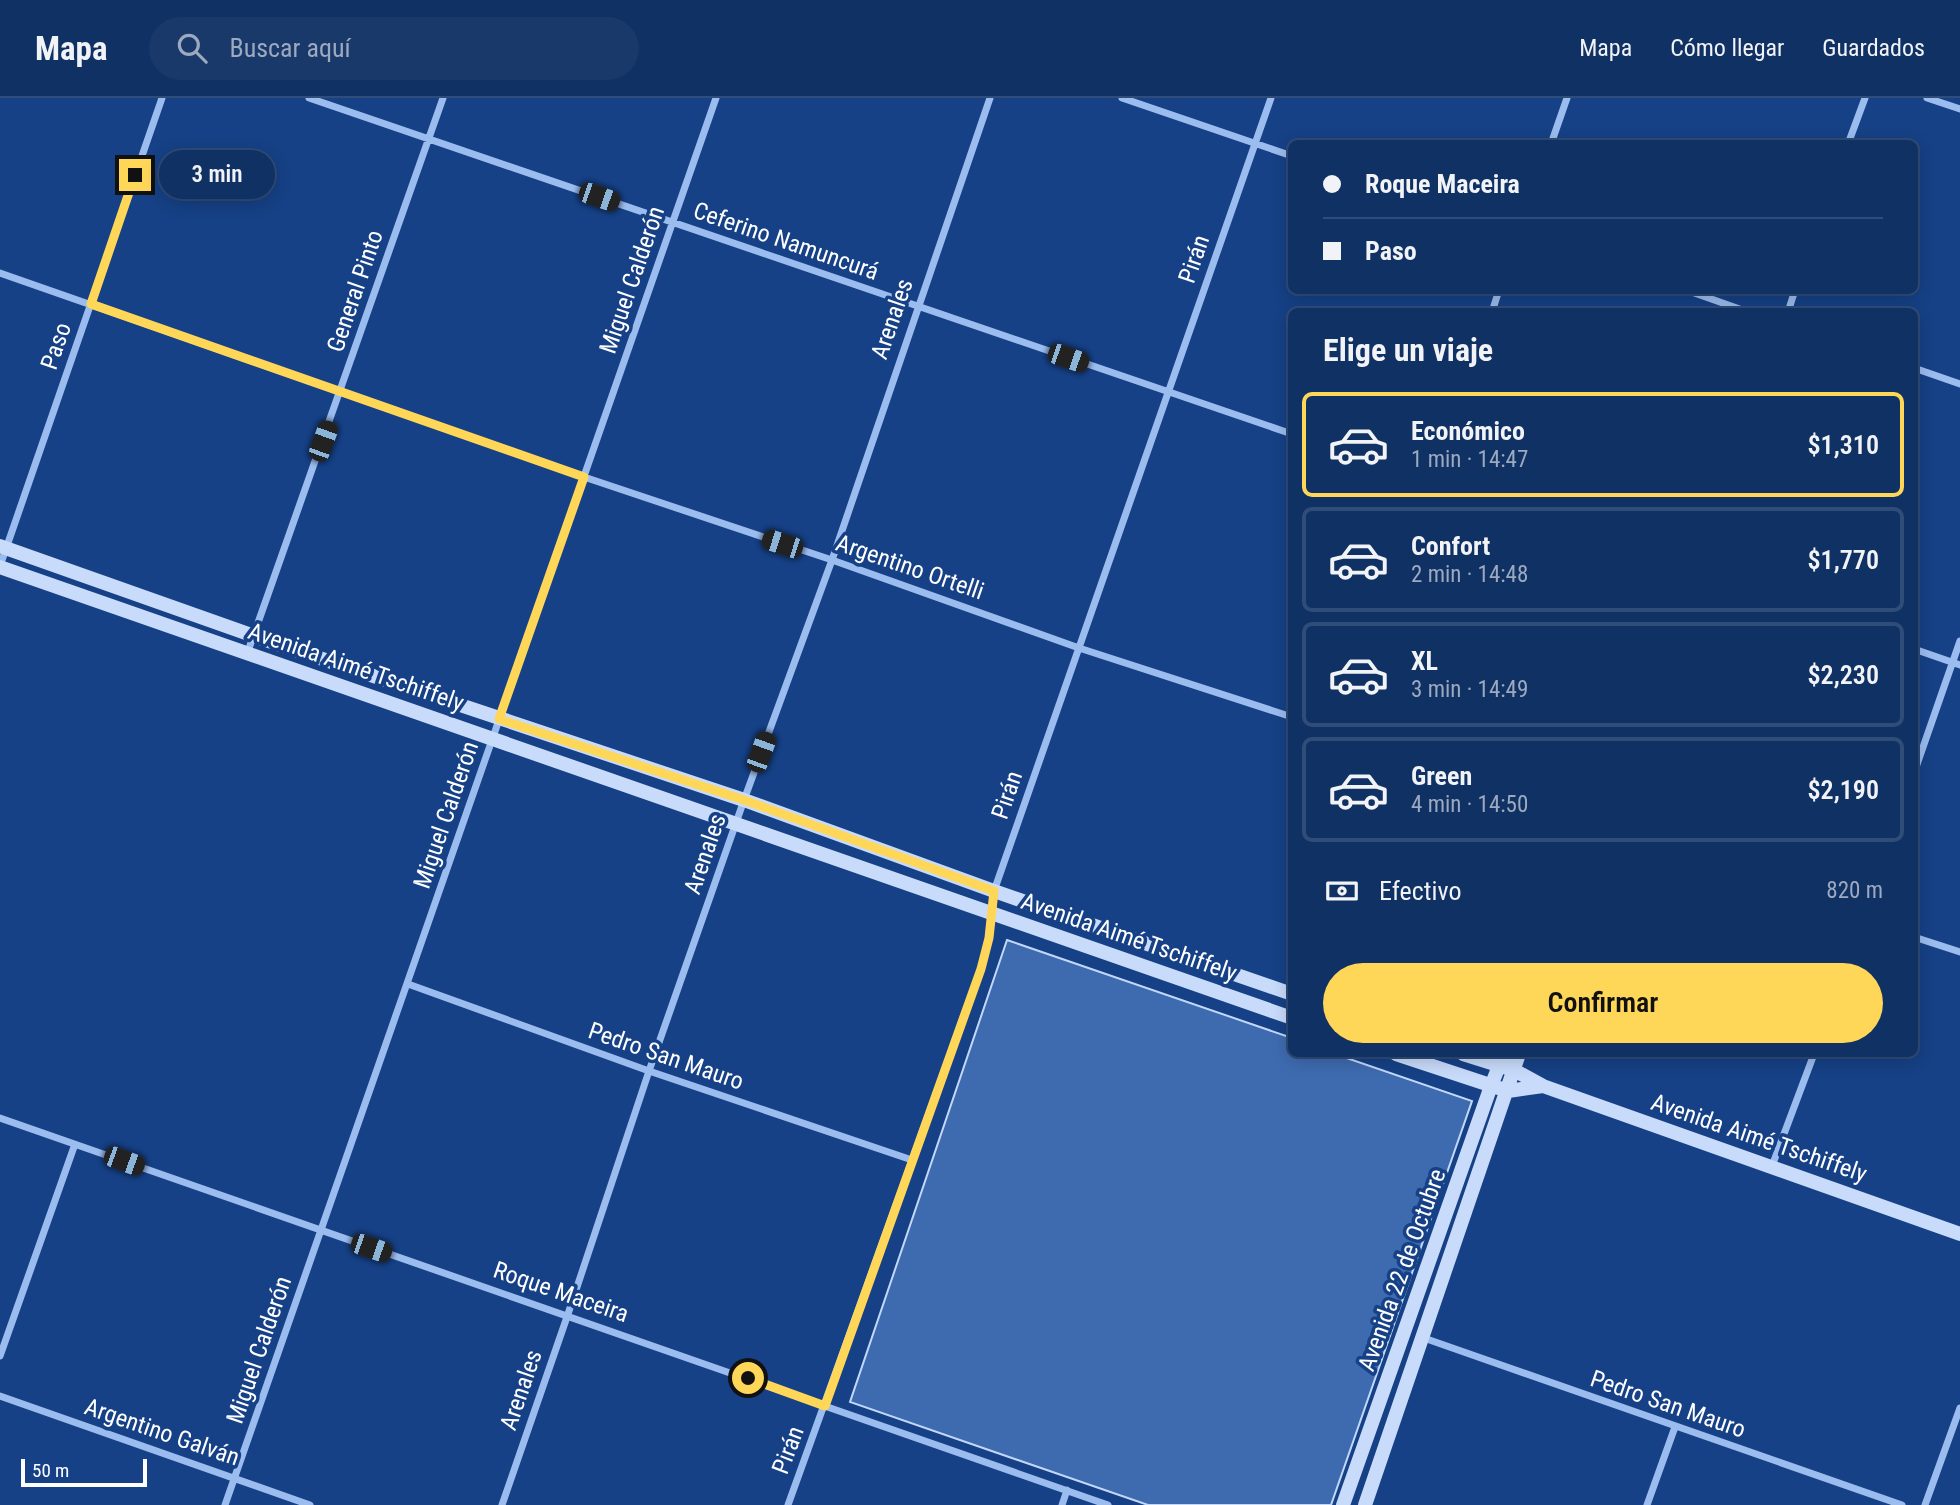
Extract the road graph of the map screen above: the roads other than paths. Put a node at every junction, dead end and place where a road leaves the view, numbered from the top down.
1 (162, 98) edge
2 (309, 98) edge
3 (443, 98) edge
4 (716, 98) edge
5 (990, 98) edge
6 (1122, 98) edge
7 (1271, 98) edge
8 (1567, 98) edge
9 (1865, 98) edge
10 (1927, 98) edge
11 (1960, 109) edge
12 (429, 139) junction
13 (1552, 140) edge
14 (1850, 140) edge
15 (1255, 143) junction
16 (1288, 155) edge
17 (672, 222) junction
18 (0, 272) edge
19 (1697, 294) edge
20 (91, 304) junction
21 (917, 306) junction
22 (1737, 308) edge
23 (1918, 369) edge
24 (1960, 384) edge
25 (340, 392) junction
26 (1168, 392) junction
27 (1288, 434) edge
28 (584, 477) junction
29 (3, 547) edge
30 (832, 560) junction
31 (0, 566) edge
32 (254, 636) junction
33 (1960, 641) edge
34 (1079, 648) junction
35 (1918, 650) edge
36 (247, 654) junction
37 (1956, 663) edge
38 (1288, 716) edge
39 (499, 719) junction
40 (493, 738) junction
41 (1918, 763) edge
42 (744, 800) junction
43 (737, 822) junction
44 (994, 891) junction
45 (992, 914) junction
46 (1918, 938) edge
47 (1960, 953) edge
48 (408, 984) junction
49 (1288, 993) edge
50 (1288, 1017) edge
51 (1405, 1057) edge
52 (1472, 1057) edge
53 (1506, 1057) edge
54 (1518, 1057) edge
55 (1813, 1057) edge
56 (1499, 1066) junction
57 (1514, 1070) junction
58 (649, 1071) junction
59 (1491, 1086) junction
60 (1543, 1086) junction
61 (1508, 1091) junction
62 (0, 1118) edge
63 (75, 1144) junction
64 (912, 1160) junction
65 (1772, 1167) junction
66 (321, 1231) junction
67 (1960, 1234) edge
68 (568, 1314) junction
69 (1421, 1337) junction
70 (0, 1356) edge
71 (0, 1396) edge
72 (825, 1406) junction
73 (1960, 1408) edge
74 (1675, 1427) junction
75 (234, 1478) junction
76 (1067, 1490) junction
77 (225, 1505) edge
78 (310, 1505) edge
79 (502, 1505) edge
80 (788, 1505) edge
81 (1062, 1505) edge
82 (1108, 1505) edge
83 (1343, 1505) edge
84 (1365, 1505) edge
85 (1647, 1505) edge
86 (1902, 1505) edge
87 (1925, 1505) edge

1 - 20 street, Paso
2 - 12 street, Ceferino Namuncurá
3 - 12 street, General Pinto
4 - 17 street, Miguel Calderón
5 - 21 street, Arenales
6 - 15 street
7 - 15 street, Pirán
8 - 13 street
9 - 14 street
10 - 11 street
12 - 17 street, Ceferino Namuncurá
12 - 25 street, General Pinto
15 - 16 street
15 - 26 street, Pirán
17 - 21 street, Ceferino Namuncurá
17 - 28 street, Miguel Calderón
18 - 20 street, Argentino Ortelli
19 - 22 street
20 - 25 street, Argentino Ortelli
20 - 29 street, Paso
21 - 26 street, Ceferino Namuncurá
21 - 30 street, Arenales
23 - 24 street
25 - 28 street, Argentino Ortelli
25 - 32 street, General Pinto
26 - 27 street, Ceferino Namuncurá
26 - 34 street, Pirán
28 - 30 street, Argentino Ortelli
28 - 39 street, Miguel Calderón
29 - 31 street, Paso
29 - 32 main road, Avenida Aimé Tschiffely
30 - 34 street, Argentino Ortelli
30 - 42 street, Arenales
31 - 36 main road, Avenida Aimé Tschiffely
32 - 36 street, General Pinto
32 - 39 main road, Avenida Aimé Tschiffely
33 - 37 street
34 - 38 street, Argentino Ortelli
34 - 44 street, Pirán
35 - 37 street
36 - 40 main road, Avenida Aimé Tschiffely
37 - 41 street
39 - 40 street, Miguel Calderón
39 - 42 main road, Avenida Aimé Tschiffely
40 - 43 main road, Avenida Aimé Tschiffely
40 - 48 street, Miguel Calderón
42 - 43 street, Arenales
42 - 44 main road, Avenida Aimé Tschiffely
43 - 45 main road, Avenida Aimé Tschiffely
43 - 58 street, Arenales
44 - 45 street, Pirán
44 - 49 main road, Avenida Aimé Tschiffely
45 - 50 main road, Avenida Aimé Tschiffely
45 - 64 street, Pirán
46 - 47 street
48 - 58 street, Pedro San Mauro
48 - 66 street, Miguel Calderón
51 - 59 main road
52 - 56 main road
53 - 56 main road, Avenida 22 de Octubre
54 - 57 main road, Avenida 22 de Octubre
55 - 65 street
56 - 57 main road
56 - 59 main road, Avenida 22 de Octubre
57 - 60 main road, Avenida Aimé Tschiffely
57 - 61 main road, Avenida 22 de Octubre
58 - 64 street, Pedro San Mauro
58 - 68 street, Arenales
59 - 61 main road
59 - 83 main road, Avenida 22 de Octubre
60 - 61 main road
60 - 65 main road, Avenida Aimé Tschiffely
61 - 69 main road, Avenida 22 de Octubre
62 - 63 street, Roque Maceira
63 - 66 street, Roque Maceira
63 - 70 street
64 - 72 street, Pirán
65 - 67 main road, Avenida Aimé Tschiffely
66 - 68 street, Roque Maceira
66 - 75 street, Miguel Calderón
68 - 72 street, Roque Maceira
68 - 79 street, Arenales
69 - 74 street, Pedro San Mauro
69 - 84 main road, Avenida 22 de Octubre
71 - 75 street, Argentino Galván
72 - 76 street, Roque Maceira
72 - 80 street, Pirán
73 - 87 street
74 - 85 street
74 - 86 street, Pedro San Mauro
75 - 77 street, Miguel Calderón
75 - 78 street, Argentino Galván
76 - 81 street
76 - 82 street, Roque Maceira

